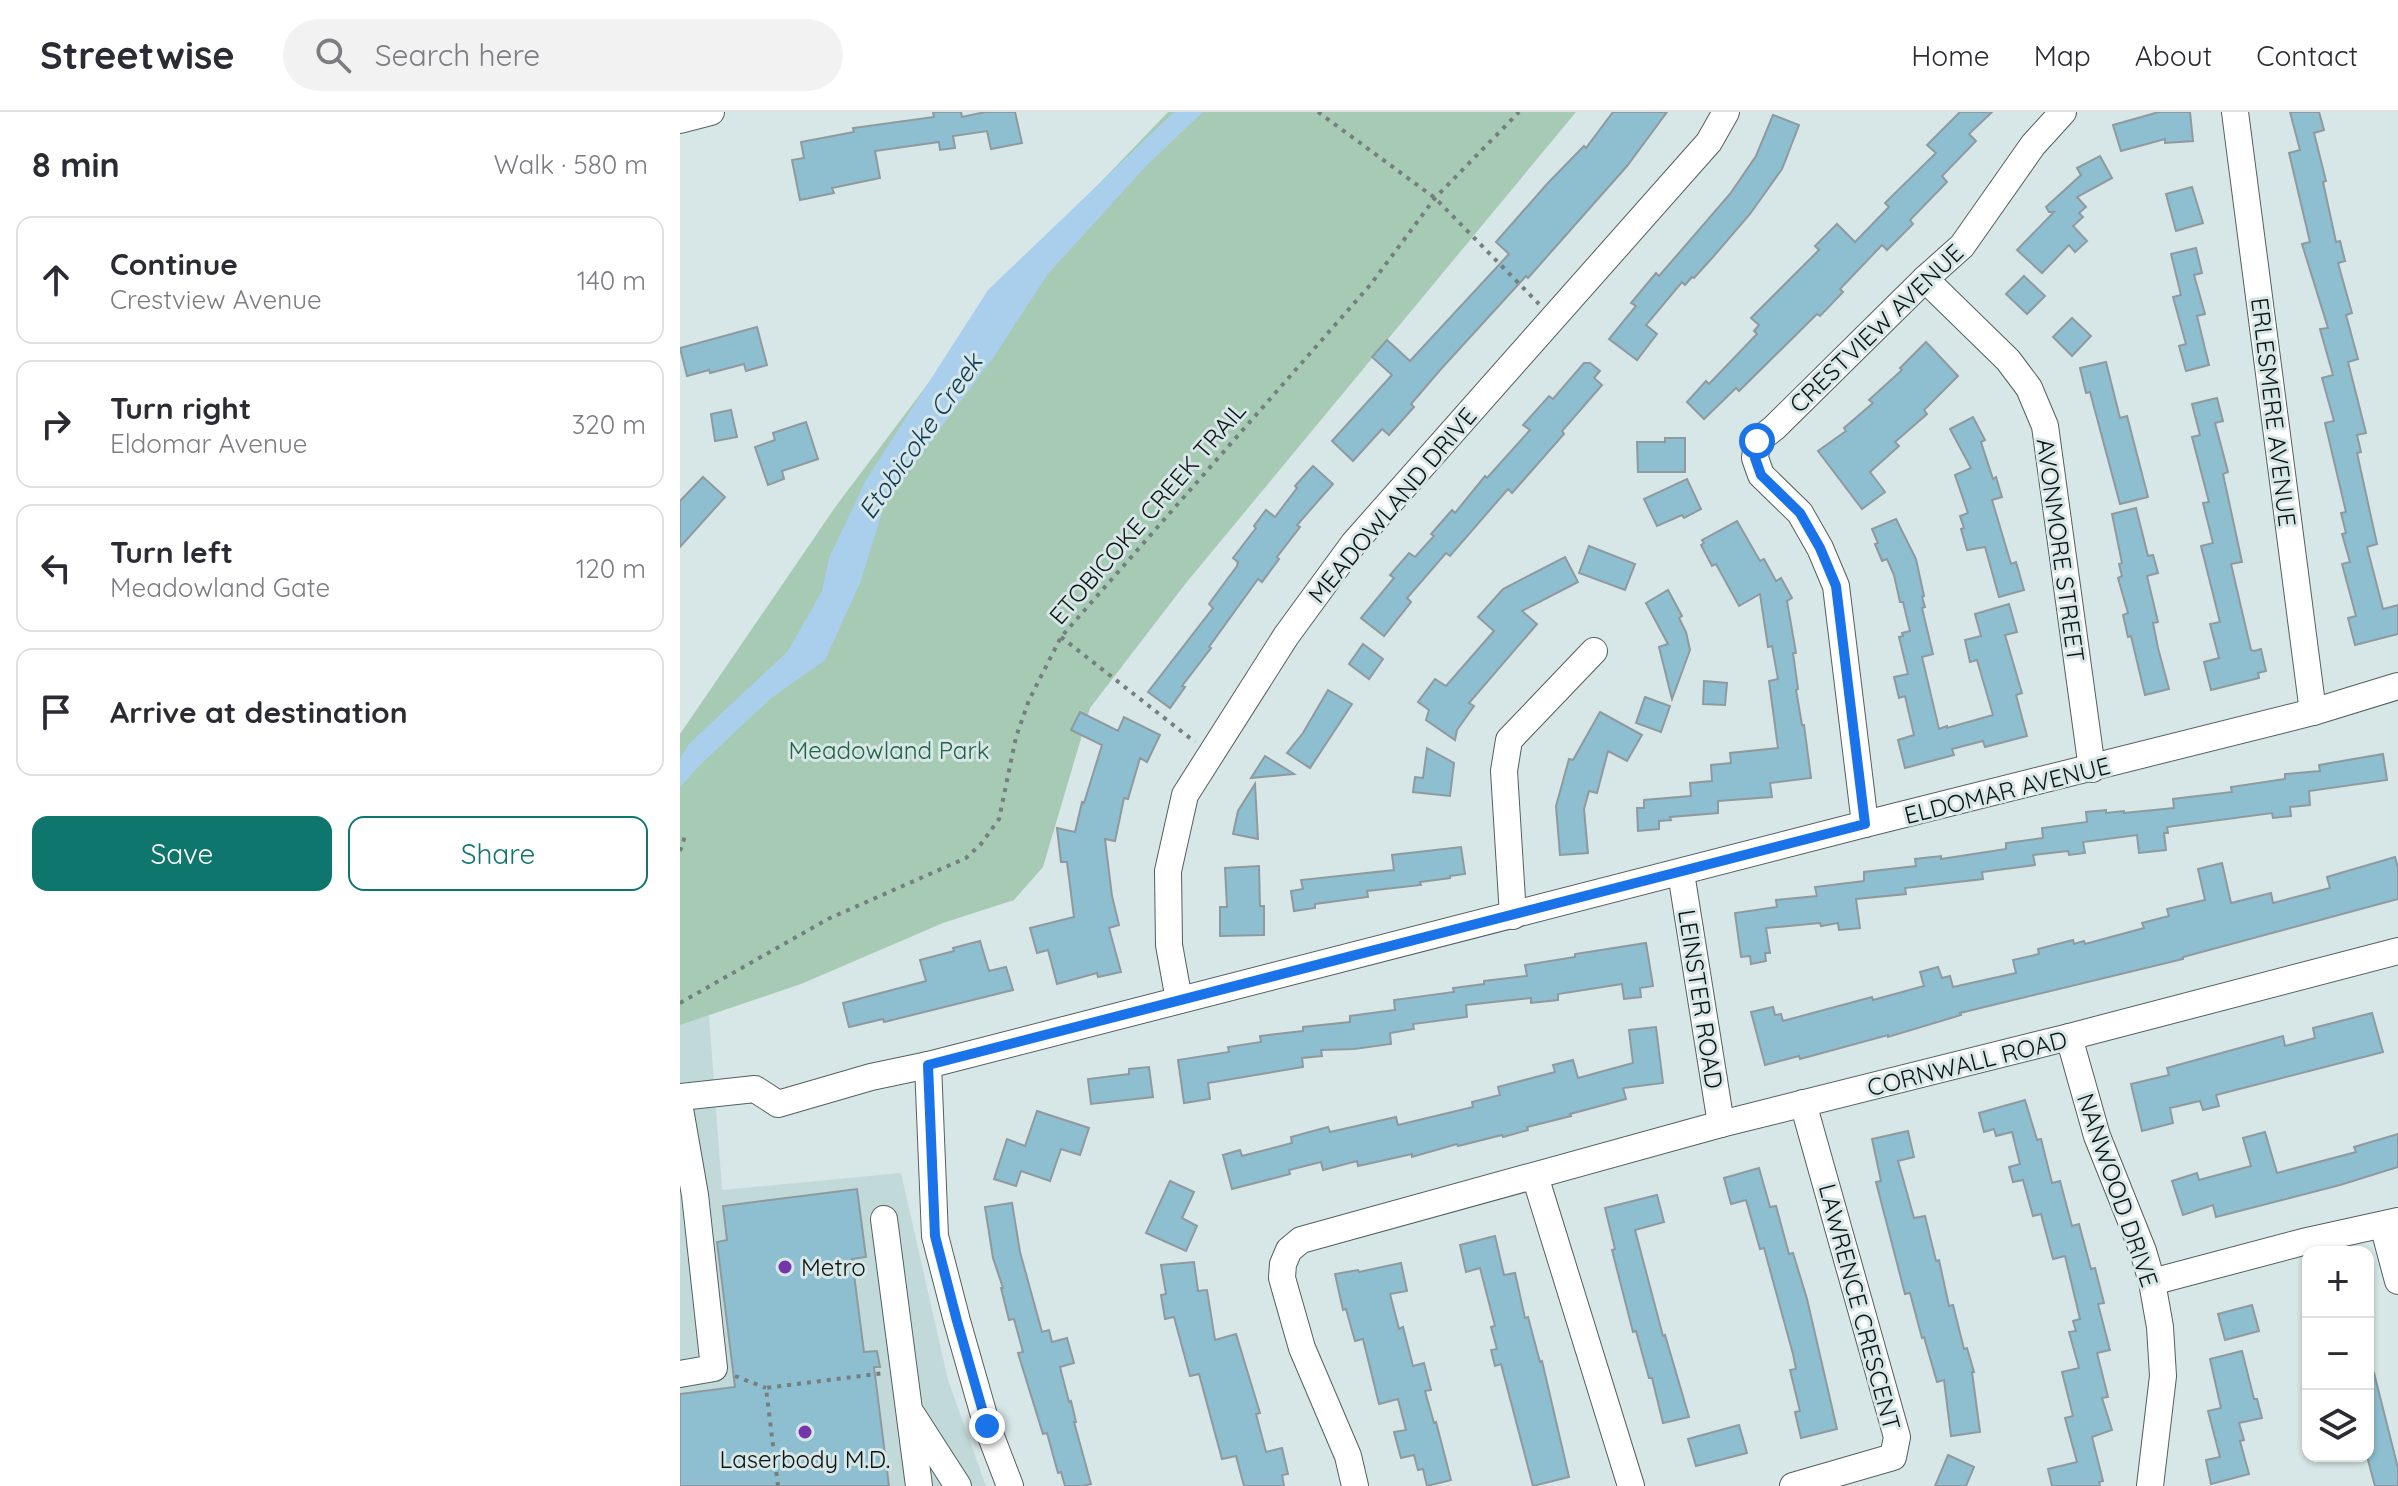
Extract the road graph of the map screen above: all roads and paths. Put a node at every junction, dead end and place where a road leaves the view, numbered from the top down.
1 (711, 112) edge
2 (1318, 112) edge
3 (1519, 112) edge
4 (1726, 112) edge
5 (2063, 112) edge
6 (2235, 112) edge
7 (680, 120) edge
8 (1435, 198) junction
9 (1925, 279) junction
10 (1552, 318) junction
11 (1061, 637) junction
12 (1594, 651) dead end
13 (2398, 686) edge
14 (2313, 712) junction
15 (1213, 752) junction
16 (2092, 769) junction
17 (1865, 824) junction
18 (685, 836) dead end
19 (680, 851) edge
20 (1681, 873) junction
21 (1513, 916) junction
22 (2398, 951) edge
23 (1179, 1000) junction
24 (680, 1003) edge
25 (2069, 1037) junction
26 (928, 1065) junction
27 (680, 1097) edge
28 (1803, 1103) junction
29 (680, 1109) edge
30 (1721, 1124) junction
31 (1535, 1176) junction
32 (884, 1219) dead end
33 (2390, 1223) edge
34 (2398, 1281) edge
35 (2152, 1282) junction
36 (714, 1368) junction
37 (904, 1371) junction
38 (680, 1374) edge
39 (766, 1388) junction
40 (909, 1409) junction
41 (778, 1486) edge
42 (919, 1486) edge
43 (958, 1486) edge
44 (1010, 1486) edge
45 (1355, 1486) edge
46 (1631, 1486) edge
47 (1793, 1486) edge
48 (2150, 1486) edge

1 - 7 street
2 - 8 path
3 - 8 path, ETOBICOKE CREEK TRAIL
4 - 10 street, MEADOWLAND DRIVE
5 - 9 street, CRESTVIEW AVENUE
6 - 14 street, ERLESMERE AVENUE
8 - 10 path
8 - 11 path, ETOBICOKE CREEK TRAIL
9 - 16 street, AVONMORE STREET
9 - 17 street, CRESTVIEW AVENUE
10 - 15 street, MEADOWLAND DRIVE
11 - 15 path
11 - 24 path, ETOBICOKE CREEK TRAIL
12 - 21 street
13 - 14 street, ELDOMAR AVENUE
14 - 16 street, ELDOMAR AVENUE
15 - 23 street, MEADOWLAND DRIVE
16 - 17 street, ELDOMAR AVENUE
17 - 20 street, ELDOMAR AVENUE
18 - 19 path
20 - 21 street, ELDOMAR AVENUE
20 - 30 street, LEINSTER ROAD
21 - 23 street, ELDOMAR AVENUE
22 - 25 street, CORNWALL ROAD
23 - 26 street, ELDOMAR AVENUE
25 - 28 street, CORNWALL ROAD
25 - 35 street, NANWOOD DRIVE
26 - 27 street, ELDOMAR AVENUE
26 - 44 street
28 - 30 street, CORNWALL ROAD
28 - 47 street, LAWRENCE CRESCENT
29 - 36 street
30 - 31 street, CORNWALL ROAD
31 - 45 street, CORNWALL ROAD
31 - 46 street
32 - 37 street
33 - 34 street
33 - 35 street
35 - 48 street, NANWOOD DRIVE
36 - 38 street
36 - 39 path
37 - 39 path
37 - 40 street
39 - 41 path
40 - 42 street
40 - 43 street

